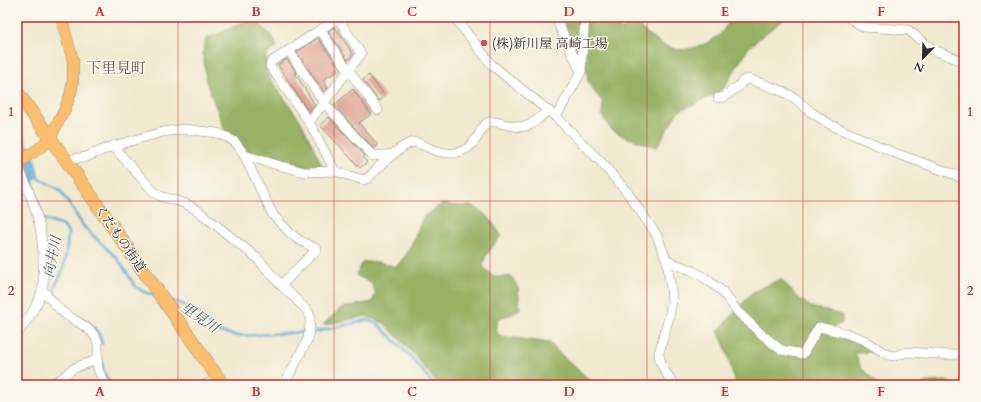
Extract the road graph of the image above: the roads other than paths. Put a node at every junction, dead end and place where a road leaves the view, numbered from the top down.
1 (61, 17) edge
2 (454, 17) edge
3 (555, 17) edge
4 (585, 17) edge
5 (848, 17) edge
6 (320, 30) junction
7 (289, 51) junction
8 (964, 62) edge
9 (349, 71) junction
10 (581, 72) junction
11 (17, 92) edge
12 (718, 98) dead end
13 (324, 103) junction
14 (378, 110) dead end
15 (548, 110) junction
16 (556, 117) junction
17 (309, 122) junction
18 (50, 138) junction
19 (113, 146) junction
20 (244, 154) junction
21 (394, 154) junction
22 (66, 160) junction
23 (18, 164) edge
24 (335, 171) junction
25 (964, 181) edge
26 (667, 261) junction
27 (281, 286) junction
28 (42, 289) junction
29 (17, 334) edge
30 (964, 353) edge
31 (97, 360) junction
32 (222, 383) edge
33 (49, 385) edge
34 (106, 385) edge
35 (203, 385) edge
36 (284, 385) edge
37 (674, 385) edge

1 - 18 main road
2 - 15 street
3 - 10 street
4 - 10 street
5 - 8 street
6 - 7 street
6 - 9 street
6 - 9 street
7 - 13 street
7 - 17 street
9 - 13 street
9 - 14 street
10 - 16 street
11 - 18 highway, くだもの街道
12 - 25 street
13 - 17 street
13 - 21 street
15 - 16 street
15 - 21 street
16 - 26 street
17 - 24 street
18 - 22 highway, くだもの街道
18 - 23 main road
19 - 20 street
19 - 22 street
19 - 27 street
20 - 24 street
20 - 27 street
21 - 24 street
22 - 32 highway, くだもの街道
23 - 28 street
26 - 30 street
26 - 37 street
27 - 36 street
28 - 29 street
28 - 31 street
31 - 33 street
31 - 34 street
32 - 35 street

